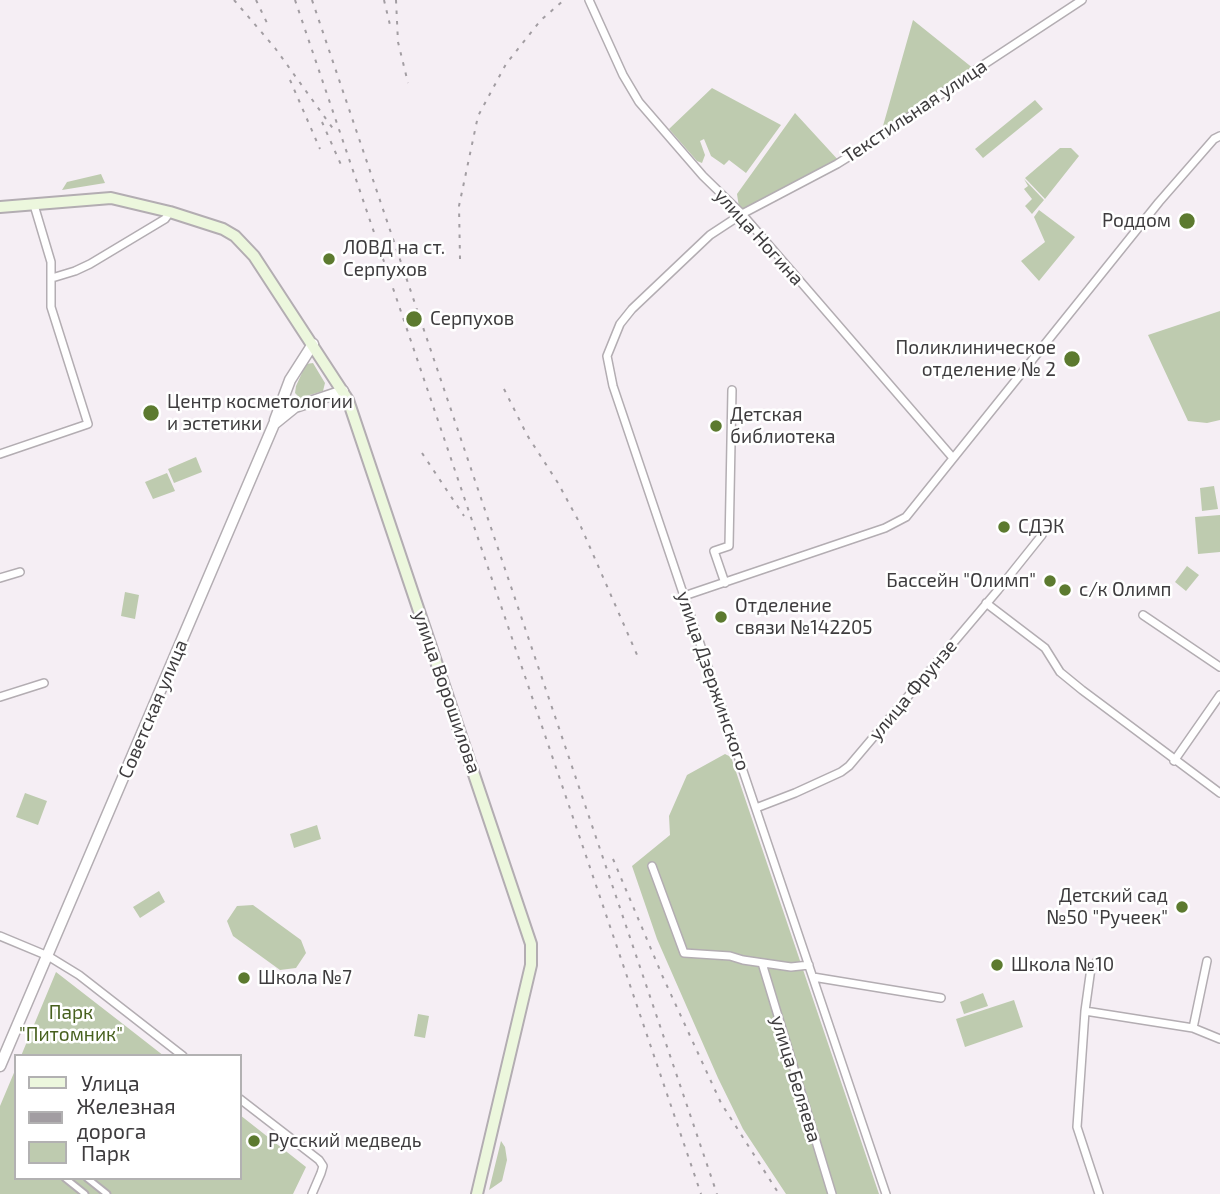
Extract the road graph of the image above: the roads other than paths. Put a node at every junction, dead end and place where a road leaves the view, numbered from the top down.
1 (589, 0) edge
2 (1082, 0) edge
3 (1220, 136) edge
4 (34, 205) junction
5 (0, 207) edge
6 (170, 212) junction
7 (742, 214) junction
8 (52, 278) junction
9 (313, 344) junction
10 (290, 380) junction
11 (732, 390) dead end
12 (343, 391) junction
13 (305, 404) junction
14 (274, 424) junction
15 (0, 454) edge
16 (953, 458) junction
17 (1042, 535) dead end
18 (20, 572) dead end
19 (0, 578) edge
20 (725, 583) junction
21 (684, 596) junction
22 (986, 603) junction
23 (1143, 615) dead end
24 (1220, 667) edge
25 (44, 683) dead end
26 (1220, 695) edge
27 (0, 697) edge
28 (1174, 761) junction
29 (1220, 793) edge
30 (756, 808) junction
31 (652, 866) dead end
32 (0, 936) edge
33 (48, 956) junction
34 (1097, 961) dead end
35 (1207, 961) dead end
36 (762, 963) junction
37 (809, 965) junction
38 (813, 977) junction
39 (941, 998) dead end
40 (1085, 1011) junction
41 (1193, 1027) junction
42 (1220, 1039) edge
43 (180, 1054) edge
44 (0, 1066) edge
45 (242, 1101) edge
46 (68, 1180) edge
47 (90, 1180) edge
48 (86, 1194) edge
49 (107, 1194) edge
50 (312, 1194) edge
51 (477, 1194) edge
52 (832, 1194) edge
53 (886, 1194) edge
54 (1099, 1194) edge

1 - 7 street, улица Ногина
2 - 7 street, Текстильная улица
3 - 16 street
4 - 5 main road
4 - 6 main road
4 - 8 street
6 - 8 street
6 - 9 main road, улица Ворошилова
7 - 16 street, улица Ногина
7 - 21 street, улица Дзержинского
8 - 15 street
9 - 10 street, Советская улица
9 - 12 main road, улица Ворошилова
10 - 13 street
10 - 14 street, Советская улица
11 - 20 street
12 - 13 street
12 - 51 main road, улица Ворошилова
13 - 14 street
14 - 33 street, Советская улица
16 - 20 street
17 - 22 street, улица Фрунзе
18 - 19 street
20 - 21 street
21 - 30 street, улица Дзержинского
22 - 28 street
22 - 30 street, улица Фрунзе
23 - 24 street
25 - 27 street
26 - 28 street
28 - 29 street
30 - 37 street, улица Дзержинского
31 - 36 street
32 - 33 street
33 - 43 street
33 - 44 street, Советская улица
34 - 40 street
35 - 41 street
36 - 37 street
36 - 52 street, улица Беляева
37 - 38 street, улица Дзержинского
38 - 39 street
38 - 53 street, улица Дзержинского
40 - 41 street
40 - 54 street
41 - 42 street
45 - 50 street
46 - 48 street
47 - 49 street

